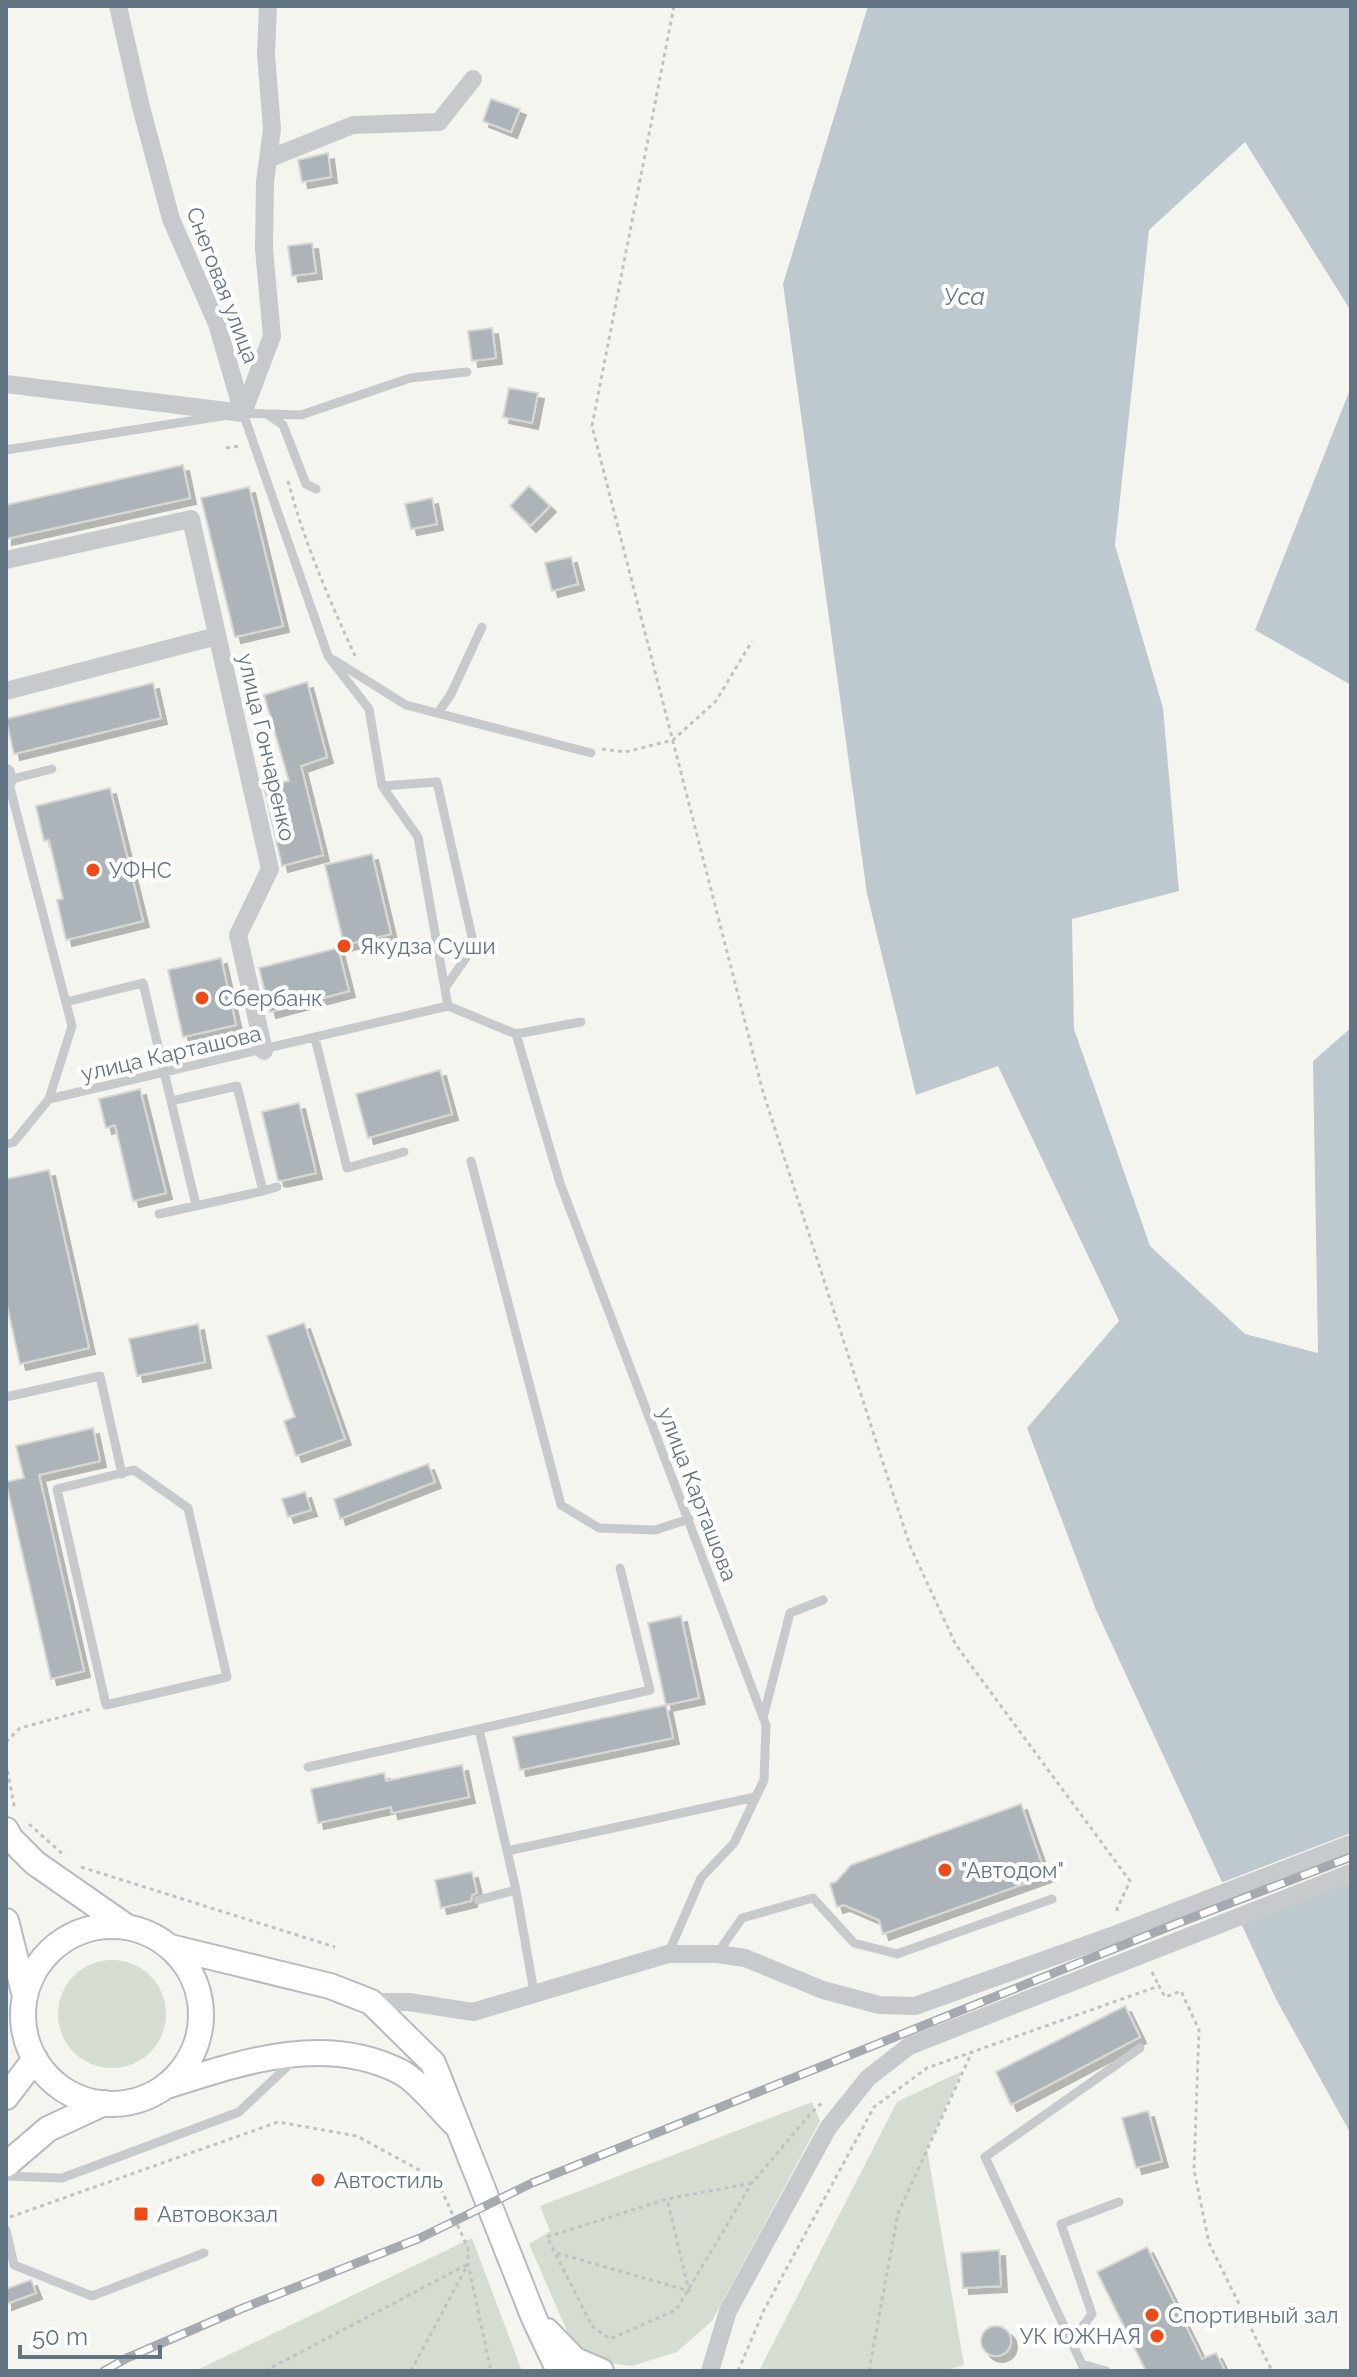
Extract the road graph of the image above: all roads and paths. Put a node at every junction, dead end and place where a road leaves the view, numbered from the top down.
1 (118, 6) edge
2 (268, 6) edge
3 (674, 6) edge
4 (473, 79) dead end
5 (268, 159) junction
6 (467, 372) dead end
7 (6, 384) edge
8 (243, 413) junction
9 (267, 414) junction
10 (6, 450) edge
11 (316, 489) dead end
12 (6, 560) edge
13 (482, 627) dead end
14 (217, 636) junction
15 (328, 656) junction
16 (6, 691) edge
17 (438, 713) junction
18 (591, 753) dead end
19 (52, 769) dead end
20 (7, 777) edge
21 (382, 786) junction
22 (445, 988) junction
23 (66, 1002) junction
24 (448, 1006) junction
25 (581, 1022) dead end
26 (516, 1034) junction
27 (315, 1038) junction
28 (264, 1051) junction
29 (164, 1075) junction
30 (49, 1099) junction
31 (171, 1101) junction
32 (6, 1144) edge
33 (404, 1152) dead end
34 (471, 1161) dead end
35 (277, 1187) dead end
36 (263, 1191) junction
37 (196, 1205) junction
38 (159, 1214) dead end
39 (6, 1397) edge
40 (122, 1474) junction
41 (689, 1519) junction
42 (620, 1568) dead end
43 (823, 1600) dead end
44 (106, 1705) junction
45 (763, 1718) junction
46 (479, 1729) junction
47 (6, 1742) edge
48 (6, 1763) edge
49 (308, 1767) dead end
50 (755, 1797) junction
51 (16, 1821) edge
52 (1351, 1844) edge
53 (507, 1851) junction
54 (66, 1857) dead end
55 (76, 1866) dead end
56 (1351, 1873) edge
57 (1130, 1881) dead end
58 (516, 1890) junction
59 (1052, 1899) dead end
60 (478, 1900) dead end
61 (6, 1921) edge
62 (127, 1927) junction
63 (170, 1947) junction
64 (335, 1947) dead end
65 (668, 1954) junction
66 (717, 1954) junction
67 (1153, 1972) dead end
68 (1159, 1986) junction
69 (534, 1992) junction
70 (25, 1996) junction
71 (371, 2002) junction
72 (1140, 2048) dead end
73 (303, 2052) junction
74 (972, 2052) junction
75 (35, 2059) junction
76 (165, 2087) junction
77 (6, 2097) edge
78 (829, 2097) dead end
79 (104, 2103) junction
80 (463, 2132) junction
81 (6, 2165) edge
82 (6, 2176) edge
83 (752, 2183) junction
84 (667, 2199) junction
85 (1119, 2202) dead end
86 (6, 2219) edge
87 (6, 2230) edge
88 (555, 2252) junction
89 (204, 2253) dead end
90 (468, 2264) junction
91 (14, 2265) junction
92 (6, 2274) edge
93 (689, 2291) junction
94 (534, 2318) junction
95 (1071, 2342) junction
96 (1083, 2368) edge
97 (738, 2370) edge
98 (265, 2371) edge
99 (411, 2371) edge
100 (491, 2371) edge
101 (559, 2371) edge
102 (601, 2371) edge
103 (710, 2371) edge
104 (869, 2371) edge
105 (1106, 2371) edge
106 (1272, 2371) edge

1 - 8 street, Снеговая улица
2 - 5 street, Снеговая улица
3 - 57 path
4 - 5 street
5 - 8 street, Снеговая улица
6 - 9 lane
7 - 8 street
8 - 9 lane
8 - 10 lane
8 - 15 lane
9 - 11 lane
12 - 14 street, улица Гончаренко
13 - 17 lane
14 - 16 street, улица Гончаренко
14 - 28 street, улица Гончаренко
15 - 17 lane
15 - 21 lane
17 - 18 lane
19 - 20 lane
20 - 23 lane
21 - 22 lane
21 - 22 lane
22 - 24 lane
23 - 29 lane
23 - 30 lane
24 - 26 lane
24 - 27 lane, улица Карташова
25 - 26 lane
26 - 41 lane, улица Карташова
27 - 28 lane, улица Карташова
27 - 33 lane
28 - 29 lane, улица Карташова
29 - 30 lane, улица Карташова
29 - 31 lane
30 - 32 lane
31 - 36 lane
31 - 37 lane
34 - 41 lane
35 - 36 lane
36 - 37 lane
37 - 38 lane
39 - 40 lane
40 - 44 lane
40 - 44 lane
41 - 45 lane, улица Карташова
42 - 46 lane
43 - 45 lane
44 - 47 path
45 - 50 lane, улица Карташова
46 - 49 lane
46 - 53 lane
48 - 51 path
50 - 53 lane
50 - 65 lane, улица Карташова
51 - 54 path
51 - 62 main road
52 - 66 street
53 - 58 lane
55 - 64 path
56 - 103 street
58 - 60 lane
58 - 69 lane
59 - 66 lane
61 - 70 main road
62 - 63 main road
62 - 70 main road
63 - 71 main road
63 - 76 main road
65 - 66 street
65 - 69 street
67 - 68 path
68 - 74 path
68 - 106 path
69 - 71 street
70 - 75 main road
71 - 80 main road
72 - 95 lane
73 - 76 main road
73 - 80 main road
73 - 82 lane
74 - 97 path
74 - 104 path
75 - 77 main road
75 - 79 main road
76 - 79 main road
78 - 83 path
79 - 81 main road
80 - 94 main road
83 - 84 path
83 - 93 path
84 - 88 path
84 - 93 path
85 - 95 lane
86 - 90 path
87 - 91 lane
88 - 93 path
88 - 93 path
89 - 91 lane
90 - 98 path
90 - 99 path
90 - 100 path
91 - 92 lane
94 - 101 main road
94 - 102 main road
95 - 96 lane
96 - 105 lane

